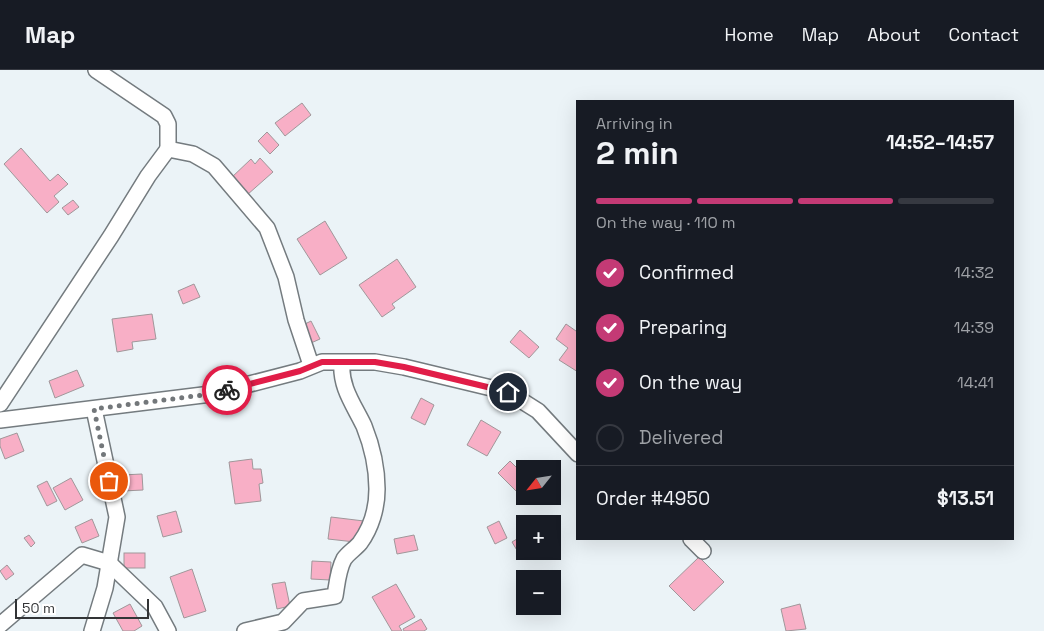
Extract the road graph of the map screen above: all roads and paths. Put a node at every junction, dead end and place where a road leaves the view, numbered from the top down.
1 (96, 70) edge
2 (168, 149) junction
3 (342, 363) junction
4 (311, 365) junction
5 (0, 404) edge
6 (94, 409) junction
7 (0, 420) edge
8 (576, 452) edge
9 (692, 540) edge
10 (703, 551) dead end
11 (109, 563) junction
12 (0, 625) edge
13 (92, 631) edge
14 (168, 631) edge
15 (245, 631) edge

1 - 2 street
2 - 4 street
2 - 5 street
3 - 4 street
3 - 8 street
3 - 15 street
4 - 6 street
6 - 7 street
6 - 11 street
9 - 10 street
11 - 12 street
11 - 13 street
11 - 14 street

